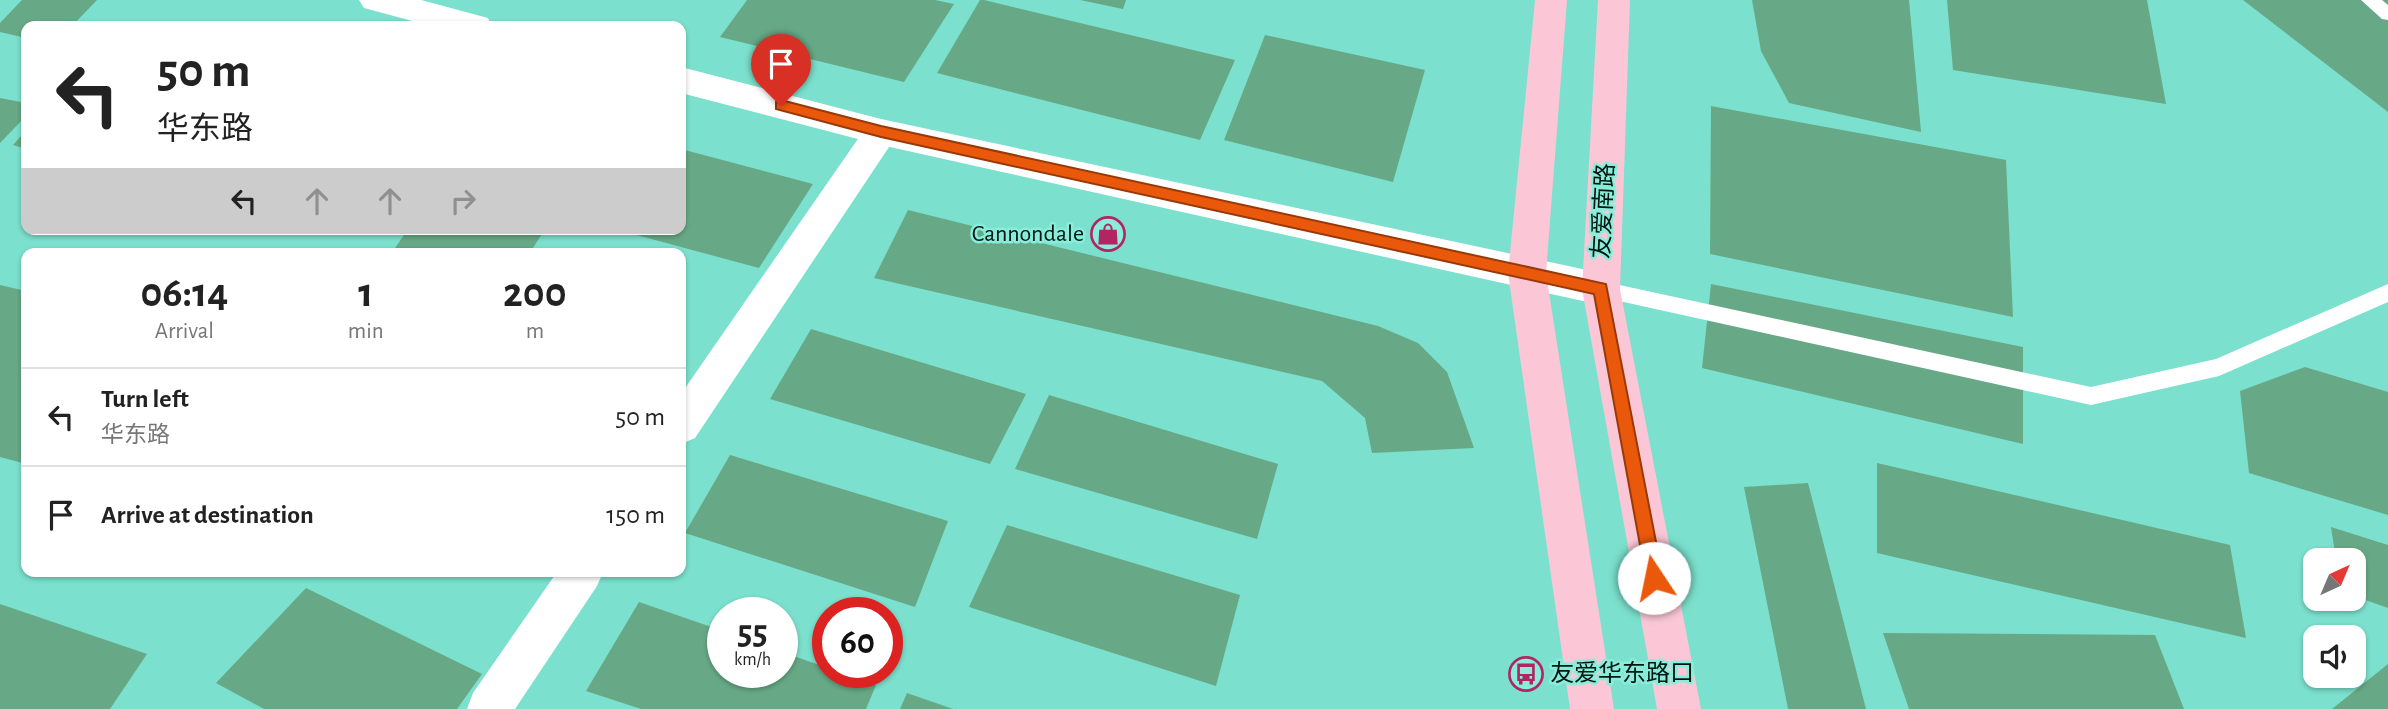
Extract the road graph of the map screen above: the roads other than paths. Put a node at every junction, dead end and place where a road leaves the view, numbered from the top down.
1 (375, 0) edge
2 (1551, 0) edge
3 (1614, 0) edge
4 (2370, 0) edge
5 (2388, 13) edge
6 (457, 21) edge
7 (686, 80) edge
8 (881, 132) junction
9 (1527, 273) junction
10 (1601, 289) junction
11 (2388, 293) edge
12 (686, 419) edge
13 (579, 577) edge
14 (489, 709) edge
15 (1592, 709) edge
16 (1679, 709) edge

1 - 6 street
2 - 9 main road
3 - 10 main road, 友爱南路
4 - 5 lane
7 - 8 street
8 - 9 street
8 - 12 street
9 - 10 street
9 - 15 main road
10 - 11 lane
10 - 16 main road, 友爱南路
13 - 14 street

